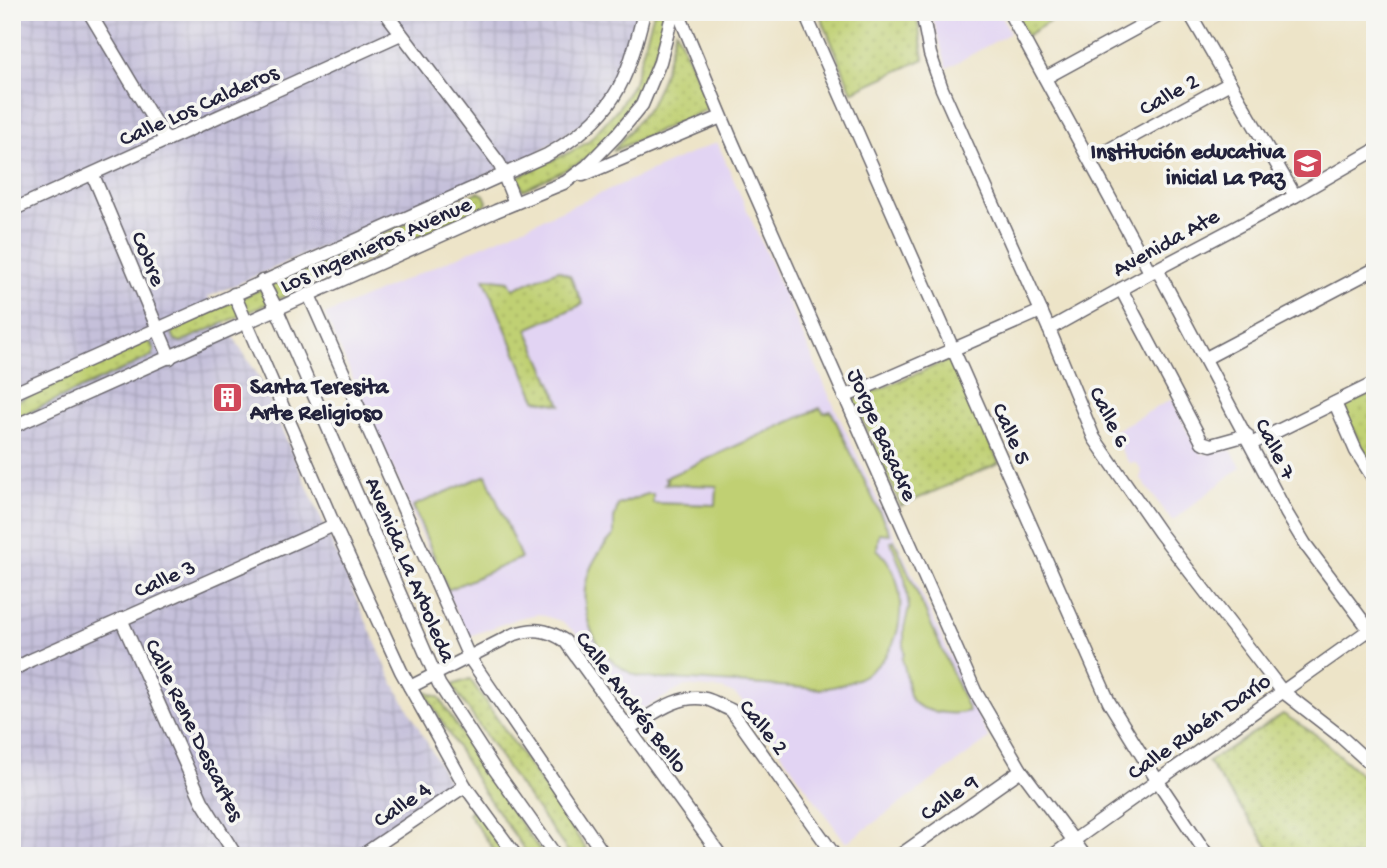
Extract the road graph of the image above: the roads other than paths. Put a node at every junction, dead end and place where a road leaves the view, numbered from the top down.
1 (89, 12) edge
2 (385, 12) edge
3 (643, 12) edge
4 (675, 12) edge
5 (808, 12) edge
6 (922, 12) edge
7 (1009, 12) edge
8 (1166, 12) edge
9 (1189, 12) edge
10 (401, 34) junction
11 (1045, 78) junction
12 (1230, 83) junction
13 (721, 117) junction
14 (166, 141) junction
15 (1375, 150) edge
16 (1090, 160) junction
17 (503, 174) junction
18 (93, 175) junction
19 (566, 182) junction
20 (1295, 197) junction
21 (514, 203) junction
22 (12, 210) edge
23 (1154, 270) junction
24 (1375, 270) edge
25 (262, 281) junction
26 (1121, 289) junction
27 (234, 293) junction
28 (309, 295) junction
29 (277, 310) junction
30 (1041, 311) junction
31 (248, 323) junction
32 (157, 328) junction
33 (1049, 329) junction
34 (954, 351) junction
35 (170, 358) junction
36 (1206, 358) junction
37 (1375, 383) edge
38 (12, 394) edge
39 (844, 397) junction
40 (1335, 403) junction
41 (12, 427) edge
42 (1249, 440) junction
43 (1375, 481) edge
44 (334, 525) junction
45 (121, 620) junction
46 (1372, 633) edge
47 (469, 657) junction
48 (12, 670) edge
49 (435, 674) junction
50 (410, 687) junction
51 (1282, 691) junction
52 (629, 728) junction
53 (1375, 768) edge
54 (1021, 770) junction
55 (1157, 780) junction
56 (465, 786) junction
57 (1073, 840) junction
58 (236, 856) edge
59 (361, 856) edge
60 (516, 856) edge
61 (556, 856) edge
62 (605, 856) edge
63 (721, 856) edge
64 (835, 856) edge
65 (899, 856) edge
66 (1052, 856) edge
67 (1084, 856) edge
68 (1208, 856) edge

1 - 14 street
2 - 10 street
3 - 17 street, Los Ingenieros Avenue
4 - 13 street, Jorge Basadre
4 - 19 street, Los Ingenieros Avenue
5 - 34 street, Calle 5
6 - 30 street, Calle 6
7 - 11 street, Calle 7
8 - 11 street
9 - 12 street
10 - 14 street, Calle Los Calderos
10 - 17 street
11 - 16 street, Calle 7
12 - 16 street, Calle 2
12 - 20 street
13 - 19 street
13 - 39 street, Jorge Basadre
14 - 18 street, Calle Los Calderos
15 - 20 street, Avenida Ate
16 - 23 street, Calle 7
17 - 21 street
17 - 25 street, Los Ingenieros Avenue
18 - 22 street, Calle Los Calderos
18 - 32 street, Cobre
19 - 21 street, Los Ingenieros Avenue
20 - 23 street, Avenida Ate
21 - 28 street, Los Ingenieros Avenue
23 - 26 street, Avenida Ate
23 - 36 street, Calle 7
24 - 36 street
25 - 27 street, Los Ingenieros Avenue
25 - 29 street, Avenida La Arboleda
26 - 33 street, Avenida Ate
26 - 42 street
27 - 31 street
27 - 32 street, Los Ingenieros Avenue
28 - 29 street, Los Ingenieros Avenue
28 - 47 street, Avenida La Arboleda
29 - 31 street, Los Ingenieros Avenue
29 - 49 street, Avenida La Arboleda
30 - 33 street, Calle 6
30 - 34 street
31 - 35 street, Los Ingenieros Avenue
31 - 44 street
32 - 35 street, Cobre
32 - 38 street, Los Ingenieros Avenue
33 - 51 street, Calle 6
34 - 39 street
34 - 55 street, Calle 5
35 - 41 street, Los Ingenieros Avenue
36 - 42 street, Calle 7
37 - 40 street
39 - 54 street, Jorge Basadre
40 - 42 street
40 - 43 street
42 - 46 street, Calle 7
44 - 45 street, Calle 3
44 - 50 street
45 - 48 street, Calle 3
45 - 58 street, Calle Rene Descartes
46 - 51 street, Calle Rubén Darío
47 - 49 street, Calle Andrés Bello
47 - 52 street, Calle Andrés Bello
47 - 62 street, Avenida La Arboleda
49 - 50 street, Calle Andrés Bello
49 - 61 street, Avenida La Arboleda
50 - 56 street
51 - 53 street, Calle 6
51 - 55 street, Calle Rubén Darío
52 - 63 street, Calle Andrés Bello
52 - 64 street, Calle 2
54 - 57 street, Jorge Basadre
54 - 65 street, Calle 9
55 - 57 street, Calle Rubén Darío
55 - 68 street, Calle 5
56 - 59 street, Calle 4
56 - 60 street
57 - 66 street, Calle Rubén Darío
57 - 67 street, Jorge Basadre

